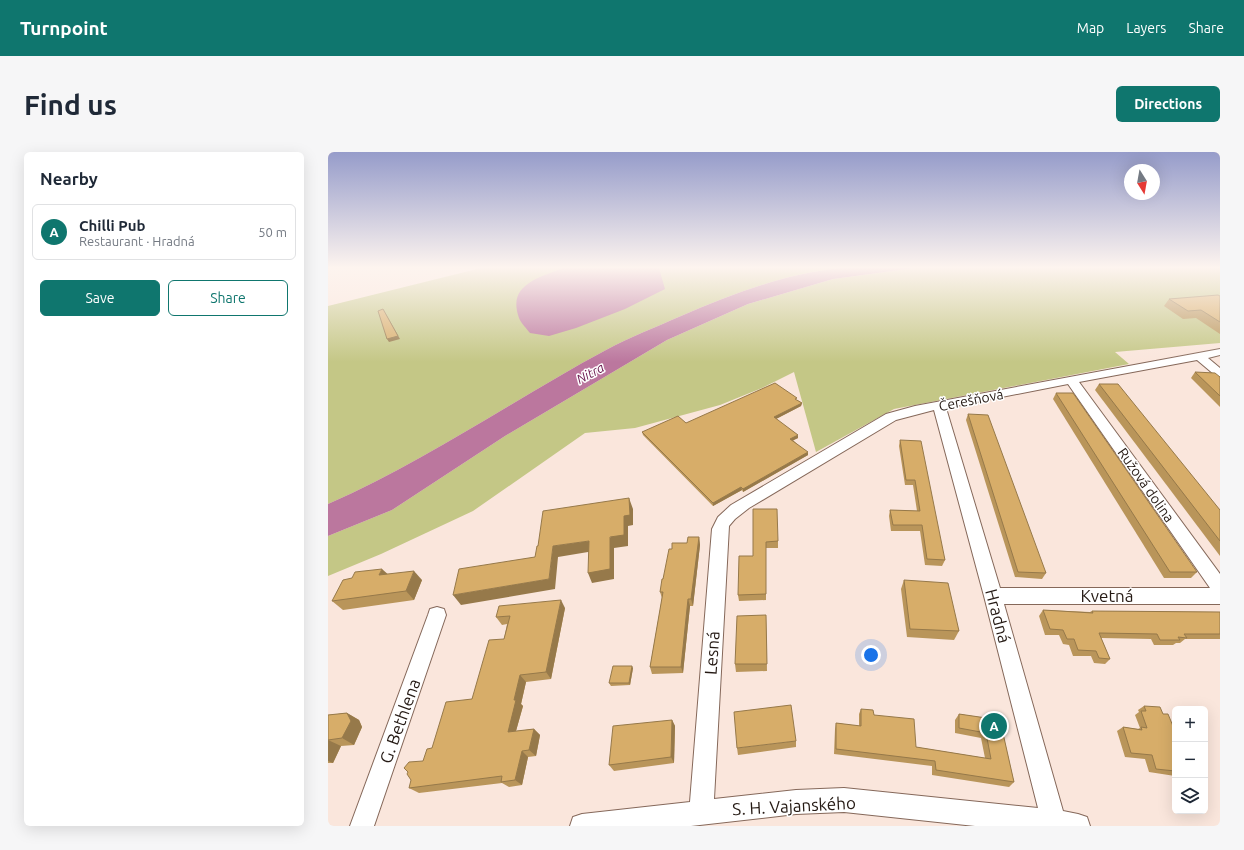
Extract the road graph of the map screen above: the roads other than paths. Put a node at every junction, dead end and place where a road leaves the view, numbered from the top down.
1 (1220, 352) edge
2 (1200, 356) junction
3 (1220, 374) edge
4 (1072, 381) junction
5 (939, 406) junction
6 (744, 504) joint
7 (1220, 588) edge
8 (993, 596) junction
9 (1220, 596) edge
10 (437, 615) dead end
11 (701, 812) junction
12 (1055, 824) edge
13 (362, 826) edge
14 (582, 826) edge
15 (1078, 826) edge

1 - 2 street, Čerešňová
2 - 3 street
2 - 4 street, Čerešňová
4 - 5 street, Čerešňová
4 - 7 street, Ružová dolina
5 - 6 street, Čerešňová
5 - 8 street, Hradná
6 - 11 street, Lesná
8 - 9 street, Kvetná
8 - 12 street, Hradná
10 - 13 street, G. Bethlena
11 - 12 street, S. H. Vajanského
11 - 14 street, S. H. Vajanského
12 - 15 street, S. H. Vajanského

